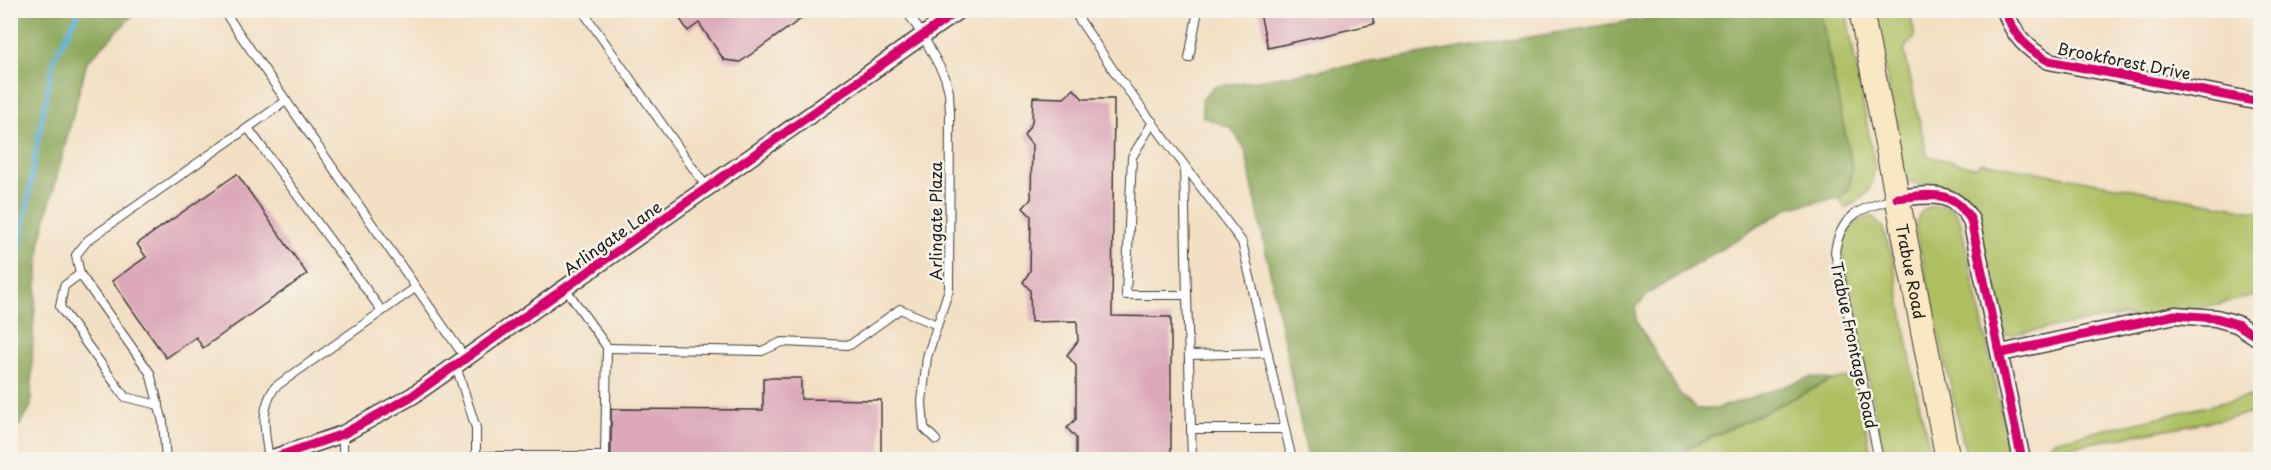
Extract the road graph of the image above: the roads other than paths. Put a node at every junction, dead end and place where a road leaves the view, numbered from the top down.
1 (223, 10) edge
2 (582, 10) edge
3 (906, 10) edge
4 (959, 10) edge
5 (1073, 10) edge
6 (1198, 10) edge
7 (1861, 10) edge
8 (2005, 10) edge
9 (923, 36) junction
10 (1189, 58) dead end
11 (286, 101) junction
12 (2260, 102) edge
13 (1153, 122) junction
14 (248, 128) junction
15 (1184, 165) junction
16 (707, 188) junction
17 (1897, 198) junction
18 (80, 274) junction
19 (415, 288) junction
20 (565, 288) junction
21 (1187, 295) junction
22 (382, 311) junction
23 (937, 325) junction
24 (2260, 339) edge
25 (607, 348) junction
26 (1268, 353) junction
27 (2001, 353) junction
28 (1189, 356) junction
29 (461, 362) junction
30 (159, 405) junction
31 (1191, 429) junction
32 (1285, 429) junction
33 (343, 434) junction
34 (936, 440) dead end
35 (476, 458) edge
36 (166, 459) edge
37 (268, 459) edge
38 (343, 459) edge
39 (1192, 459) edge
40 (1292, 459) edge
41 (1879, 459) edge
42 (1948, 459) edge
43 (2022, 459) edge

1 - 11 lane
2 - 16 lane
3 - 9 lane, Arlingate Plaza
4 - 9 street, Arlingate Lane
5 - 13 lane
6 - 10 lane
7 - 17 main road, Trabue Road
8 - 12 street, Brookforest Drive
9 - 16 street, Arlingate Lane
9 - 23 lane, Arlingate Plaza
11 - 14 lane
11 - 19 lane
13 - 15 lane
13 - 21 lane
14 - 18 lane
14 - 22 lane
15 - 21 lane
15 - 26 lane
16 - 20 street, Arlingate Lane
17 - 27 street, Trabue Frontage Road
17 - 41 lane, Trabue Frontage Road
17 - 42 main road, Trabue Road
18 - 30 lane
18 - 30 lane
19 - 22 lane
19 - 29 lane
20 - 25 lane
20 - 29 street, Arlingate Lane
21 - 28 lane
22 - 37 lane
23 - 25 lane
23 - 34 lane, Arlingate Plaza
24 - 27 street
25 - 35 lane
26 - 28 lane
26 - 32 lane
27 - 43 street, Trabue Frontage Road
28 - 31 lane
29 - 33 street, Arlingate Lane
29 - 35 lane
30 - 36 lane
31 - 32 lane
31 - 39 lane
32 - 40 lane
33 - 37 street, Arlingate Lane
33 - 38 lane

